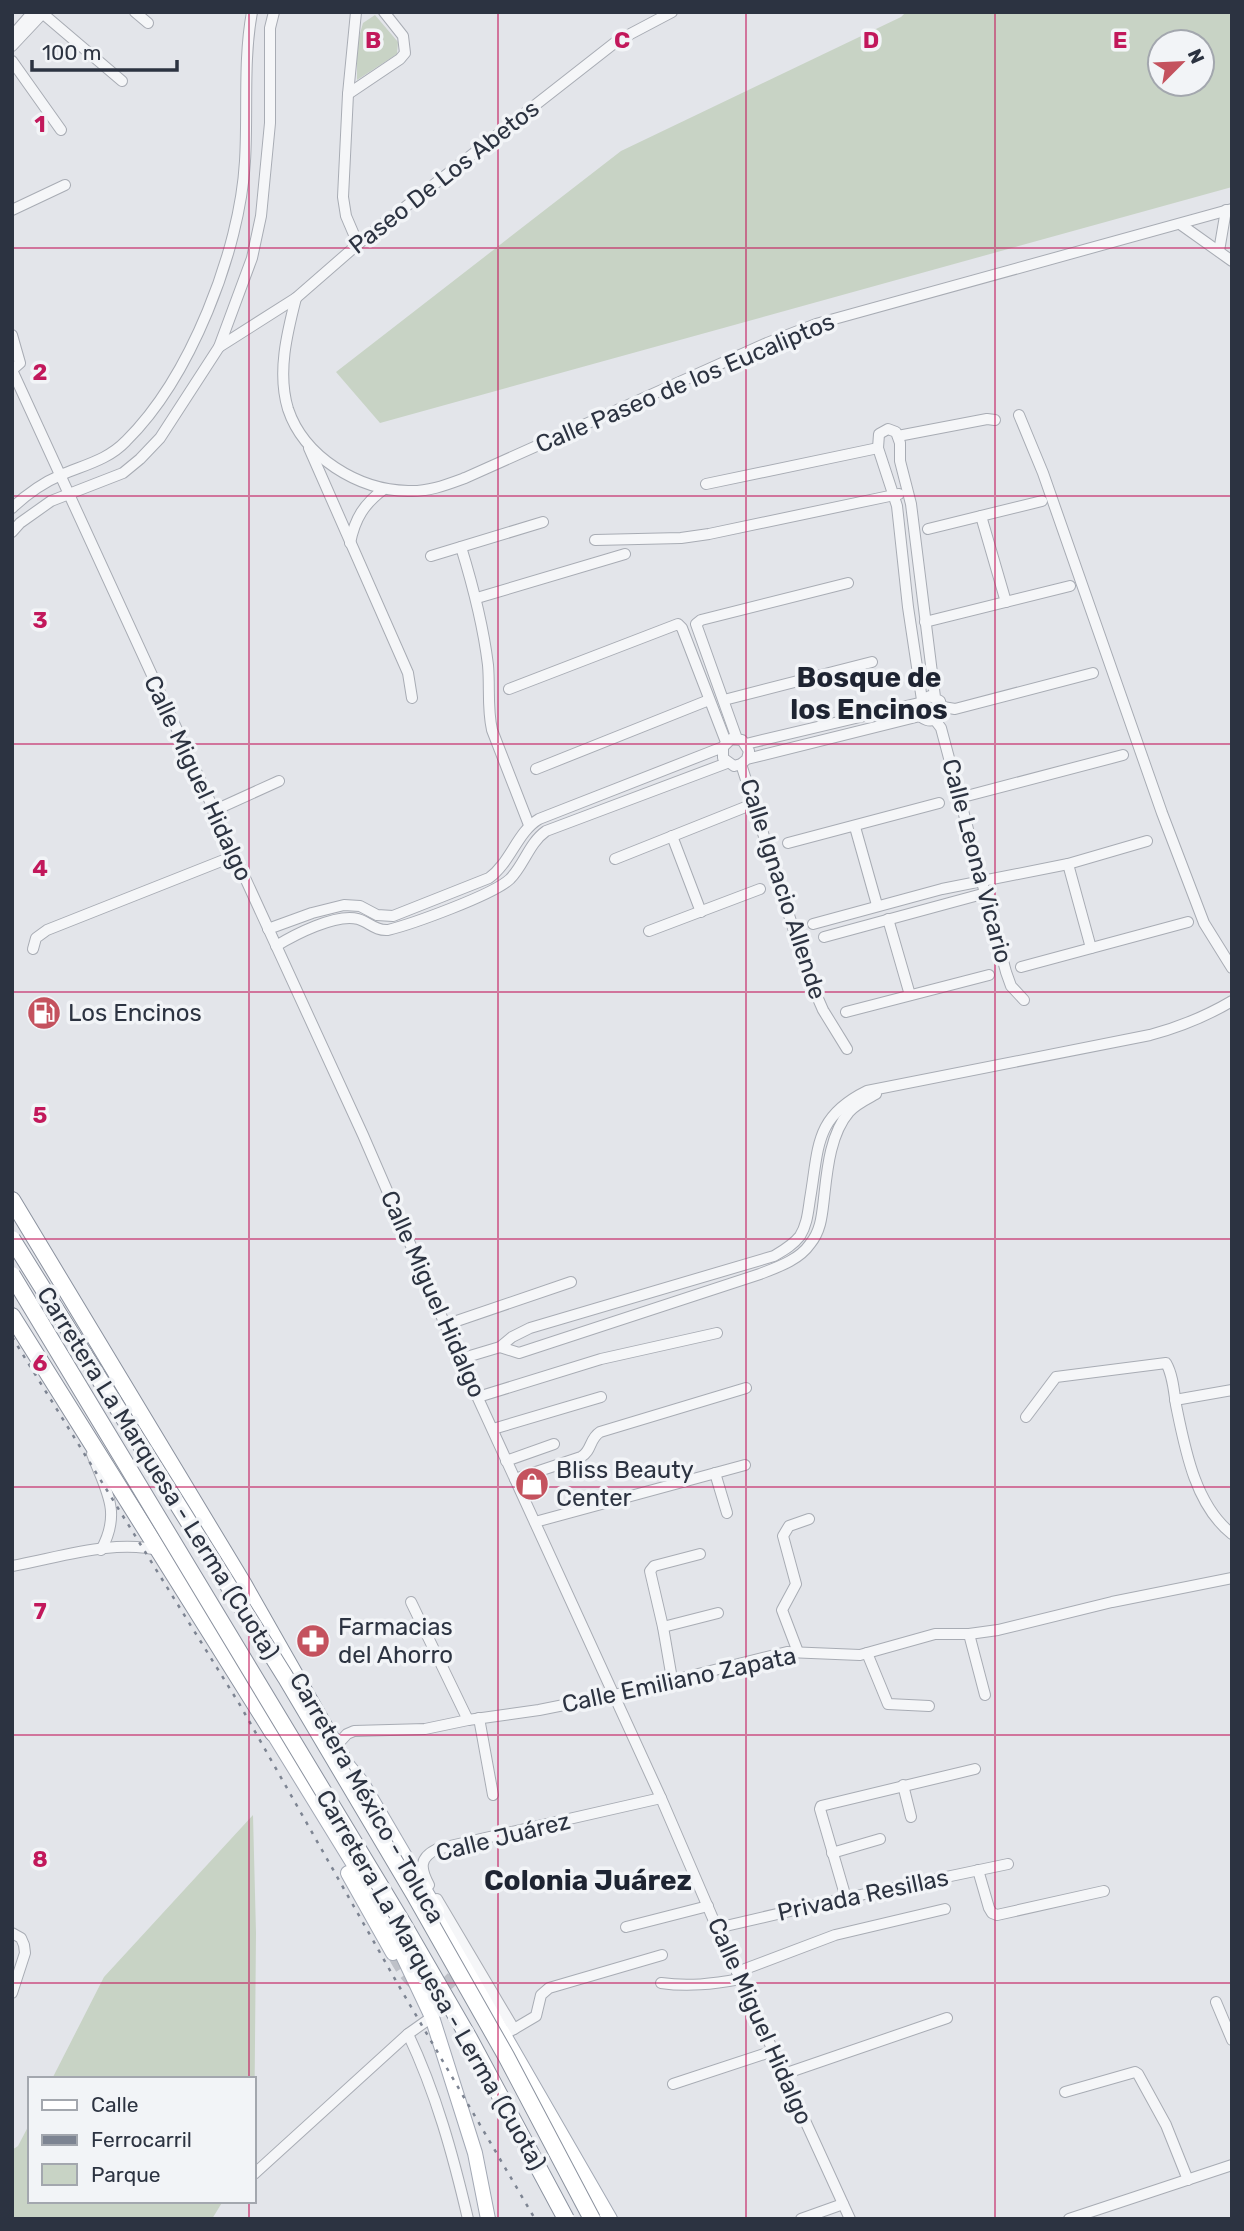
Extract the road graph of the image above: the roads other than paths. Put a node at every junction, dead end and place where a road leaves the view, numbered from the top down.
1 (135, 12) edge
2 (274, 12) edge
3 (356, 12) edge
4 (385, 12) edge
5 (672, 12) edge
6 (40, 13) edge
7 (251, 18) edge
8 (148, 23) dead end
9 (270, 28) junction
10 (12, 36) edge
11 (12, 46) edge
12 (12, 61) edge
13 (122, 81) dead end
14 (348, 94) junction
15 (61, 130) dead end
16 (65, 185) dead end
17 (12, 210) edge
18 (1229, 210) edge
19 (1180, 224) junction
20 (358, 244) junction
21 (1219, 251) junction
22 (1232, 261) edge
23 (296, 298) junction
24 (12, 335) edge
25 (219, 346) junction
26 (12, 370) edge
27 (1018, 415) dead end
28 (995, 420) dead end
29 (898, 436) junction
30 (307, 446) junction
31 (878, 448) junction
32 (111, 454) junction
33 (123, 472) junction
34 (59, 475) junction
35 (706, 484) dead end
36 (384, 489) junction
37 (908, 492) junction
38 (68, 494) junction
39 (894, 495) junction
40 (1042, 501) dead end
41 (12, 508) edge
42 (981, 516) junction
43 (543, 522) dead end
44 (928, 529) dead end
45 (12, 532) edge
46 (595, 540) dead end
47 (350, 543) junction
48 (461, 547) junction
49 (625, 554) dead end
50 (431, 556) dead end
51 (848, 583) dead end
52 (1070, 586) dead end
53 (477, 598) junction
54 (1006, 602) junction
55 (923, 606) junction
56 (908, 607) junction
57 (925, 622) junction
58 (872, 662) dead end
59 (1093, 673) dead end
60 (509, 689) dead end
61 (934, 697) junction
62 (412, 698) dead end
63 (709, 700) junction
64 (724, 700) junction
65 (921, 701) junction
66 (943, 707) junction
67 (920, 716) junction
68 (934, 720) junction
69 (733, 743) junction
70 (1124, 755) dead end
71 (744, 761) junction
72 (727, 763) junction
73 (536, 769) dead end
74 (279, 782) dead end
75 (959, 798) junction
76 (939, 803) dead end
77 (753, 804) junction
78 (213, 811) junction
79 (529, 825) junction
80 (855, 827) junction
81 (672, 836) junction
82 (1147, 841) dead end
83 (788, 843) dead end
84 (511, 854) junction
85 (234, 856) junction
86 (615, 859) dead end
87 (523, 862) junction
88 (1068, 863) junction
89 (983, 881) junction
90 (760, 889) dead end
91 (986, 893) junction
92 (877, 905) junction
93 (327, 909) junction
94 (701, 912) junction
95 (888, 919) junction
96 (331, 921) junction
97 (289, 922) junction
98 (1188, 922) dead end
99 (813, 924) dead end
100 (268, 929) junction
101 (649, 931) dead end
102 (295, 935) junction
103 (824, 937) dead end
104 (276, 946) junction
105 (1091, 948) junction
106 (33, 949) dead end
107 (1021, 967) dead end
108 (1232, 968) edge
109 (989, 975) dead end
110 (910, 995) junction
111 (1024, 1000) dead end
112 (1232, 1001) edge
113 (846, 1012) dead end
114 (846, 1049) dead end
115 (887, 1087) junction
116 (824, 1194) junction
117 (12, 1200) edge
118 (806, 1223) junction
119 (12, 1239) edge
120 (12, 1275) edge
121 (570, 1282) dead end
122 (12, 1316) edge
123 (445, 1325) junction
124 (717, 1334) dead end
125 (500, 1347) junction
126 (460, 1359) junction
127 (746, 1388) dead end
128 (1232, 1390) edge
129 (478, 1397) junction
130 (601, 1397) dead end
131 (1175, 1400) junction
132 (1026, 1417) dead end
133 (83, 1428) junction
134 (493, 1429) junction
135 (554, 1444) dead end
136 (506, 1461) junction
137 (745, 1465) dead end
138 (715, 1473) junction
139 (515, 1479) junction
140 (727, 1513) dead end
141 (809, 1519) dead end
142 (535, 1522) junction
143 (1232, 1534) edge
144 (101, 1550) junction
145 (161, 1551) junction
146 (700, 1554) dead end
147 (12, 1566) edge
148 (1232, 1578) edge
149 (411, 1602) dead end
150 (718, 1613) dead end
151 (663, 1627) junction
152 (969, 1634) junction
153 (798, 1652) junction
154 (867, 1653) junction
155 (672, 1679) junction
156 (614, 1695) junction
157 (985, 1695) dead end
158 (929, 1706) dead end
159 (474, 1719) junction
160 (273, 1734) junction
161 (336, 1746) junction
162 (344, 1761) junction
163 (975, 1769) dead end
164 (903, 1785) junction
165 (493, 1794) dead end
166 (661, 1798) junction
167 (911, 1817) dead end
168 (880, 1839) dead end
169 (832, 1853) junction
170 (1009, 1864) dead end
171 (978, 1870) junction
172 (1104, 1891) dead end
173 (846, 1898) junction
174 (709, 1906) junction
175 (945, 1909) dead end
176 (626, 1927) dead end
177 (717, 1928) junction
178 (448, 1930) dead end
179 (12, 1933) edge
180 (662, 1955) dead end
181 (395, 1956) tunnel mouth
182 (739, 1975) junction
183 (661, 1983) dead end
184 (12, 1993) edge
185 (1216, 2002) dead end
186 (432, 2017) junction
187 (947, 2018) dead end
188 (510, 2032) junction
189 (408, 2034) junction
190 (1232, 2040) edge
191 (773, 2051) junction
192 (784, 2074) junction
193 (673, 2084) dead end
194 (1065, 2092) dead end
195 (1232, 2165) edge
196 (256, 2172) edge
197 (1188, 2180) junction
198 (843, 2204) junction
199 (468, 2219) edge
200 (488, 2219) edge
201 (566, 2219) edge
202 (592, 2219) edge
203 (610, 2219) edge
204 (801, 2219) edge
205 (850, 2219) edge
206 (1069, 2219) edge

1 - 8 street
2 - 9 street
3 - 14 street
4 - 14 street
5 - 20 street, Paseo De Los Abetos
6 - 10 street
6 - 11 street
6 - 13 street
7 - 9 street
7 - 32 street
9 - 25 street
12 - 15 street
14 - 20 street
16 - 17 street
18 - 19 street, Calle Paseo de los Eucaliptos
18 - 21 street
19 - 21 street
19 - 36 street, Calle Paseo de los Eucaliptos
20 - 23 street, Paseo De Los Abetos
21 - 22 street
23 - 25 street, Paseo De Los Abetos
23 - 30 street, Calle Paseo de los Eucaliptos
24 - 26 street
25 - 33 street
26 - 34 street, Calle Miguel Hidalgo
27 - 108 street
28 - 29 street
29 - 31 street
29 - 37 street
30 - 36 street, Calle Paseo de los Eucaliptos
30 - 47 street
31 - 35 street
31 - 39 street
32 - 33 street
32 - 34 street
33 - 38 street
34 - 38 street, Calle Miguel Hidalgo
34 - 41 street
36 - 47 street
37 - 39 street
37 - 55 street
38 - 45 street
38 - 78 street, Calle Miguel Hidalgo
39 - 46 street
39 - 56 street
40 - 42 street
42 - 44 street
42 - 54 street
43 - 48 street
47 - 62 street
48 - 50 street
48 - 53 street
49 - 53 street
51 - 64 street
52 - 54 street
53 - 79 street
54 - 57 street
55 - 56 street
55 - 57 street
56 - 65 street
57 - 61 street
58 - 64 street
59 - 66 street
60 - 63 street
61 - 65 street
61 - 66 street
63 - 69 street
63 - 73 street
64 - 69 street
65 - 67 street
65 - 69 street
66 - 68 street
67 - 68 street
67 - 71 street
68 - 75 street, Calle Leona Vicario
69 - 71 street
69 - 72 street
69 - 79 street
70 - 75 street
71 - 72 street
71 - 77 street, Calle Ignacio Allende
72 - 87 street
74 - 78 street
75 - 89 street, Calle Leona Vicario
76 - 80 street
77 - 81 street
77 - 114 street, Calle Ignacio Allende
78 - 85 street, Calle Miguel Hidalgo
79 - 84 street
80 - 83 street
80 - 92 street
81 - 86 street
81 - 94 street
82 - 88 street
84 - 87 street
84 - 93 street
85 - 100 street, Calle Miguel Hidalgo
85 - 106 street
87 - 96 street
88 - 89 street
88 - 105 street
89 - 91 street, Calle Leona Vicario
89 - 92 street
90 - 94 street
91 - 95 street
91 - 111 street, Calle Leona Vicario
92 - 99 street
93 - 96 street
93 - 97 street
94 - 101 street
95 - 103 street
95 - 110 street
96 - 102 street
97 - 100 street
97 - 102 street
98 - 105 street
100 - 104 street, Calle Miguel Hidalgo
102 - 104 street
104 - 123 street, Calle Miguel Hidalgo
105 - 107 street
109 - 110 street
110 - 113 street
112 - 115 street
115 - 116 street
115 - 118 street
116 - 118 street
116 - 125 street
117 - 161 highway, Carretera México - Toluca
118 - 125 street
119 - 202 highway, Carretera La Marquesa - Lerma (Cuota), bridge
120 - 201 highway, Carretera La Marquesa - Lerma (Cuota), bridge
121 - 123 street
122 - 133 highway, Carretera México - Toluca
123 - 126 street, Calle Miguel Hidalgo
124 - 129 street
125 - 126 street
126 - 129 street, Calle Miguel Hidalgo
127 - 139 street
128 - 131 street
129 - 134 street, Calle Miguel Hidalgo
130 - 134 street
131 - 132 street
131 - 143 street
133 - 144 street
133 - 145 highway, Carretera México - Toluca
134 - 136 street, Calle Miguel Hidalgo
135 - 136 street
136 - 139 street, Calle Miguel Hidalgo
137 - 138 street
138 - 140 street
138 - 142 street
139 - 142 street, Calle Miguel Hidalgo
141 - 153 street
142 - 156 street, Calle Miguel Hidalgo
144 - 145 street
144 - 147 street
145 - 160 highway, Carretera México - Toluca
146 - 151 street
148 - 152 street, Calle Emiliano Zapata
149 - 159 street
150 - 151 street
151 - 155 street
152 - 154 street, Calle Emiliano Zapata
152 - 157 street
153 - 154 street, Calle Emiliano Zapata
153 - 155 street, Calle Emiliano Zapata
154 - 158 street
155 - 156 street, Calle Emiliano Zapata
156 - 159 street, Calle Emiliano Zapata
156 - 166 street, Calle Miguel Hidalgo
159 - 161 street, Calle Emiliano Zapata
159 - 165 street
160 - 181 main road
160 - 186 main road, Carretera México - Toluca
161 - 162 highway, Carretera México - Toluca
162 - 178 main road
162 - 188 main road, Carretera México - Toluca
163 - 164 street
164 - 167 street
164 - 169 street
166 - 174 street, Calle Miguel Hidalgo
166 - 188 street, Calle Juárez
168 - 169 street
169 - 173 street
170 - 171 street, Privada Resillas
171 - 172 street
171 - 173 street, Privada Resillas
173 - 177 street, Privada Resillas
174 - 176 street
174 - 177 street, Calle Miguel Hidalgo
175 - 182 street
177 - 182 street, Calle Miguel Hidalgo
179 - 184 street
180 - 188 street
182 - 183 street
182 - 191 street, Calle Miguel Hidalgo
185 - 190 street
186 - 189 street
186 - 200 main road, Carretera México - Toluca
187 - 192 street
188 - 203 main road, Carretera México - Toluca
189 - 196 street
189 - 199 street
191 - 192 street, Calle Miguel Hidalgo
191 - 193 street
192 - 198 street, Calle Miguel Hidalgo
194 - 197 street
195 - 197 street
197 - 206 street
198 - 204 street
198 - 205 street, Calle Miguel Hidalgo

